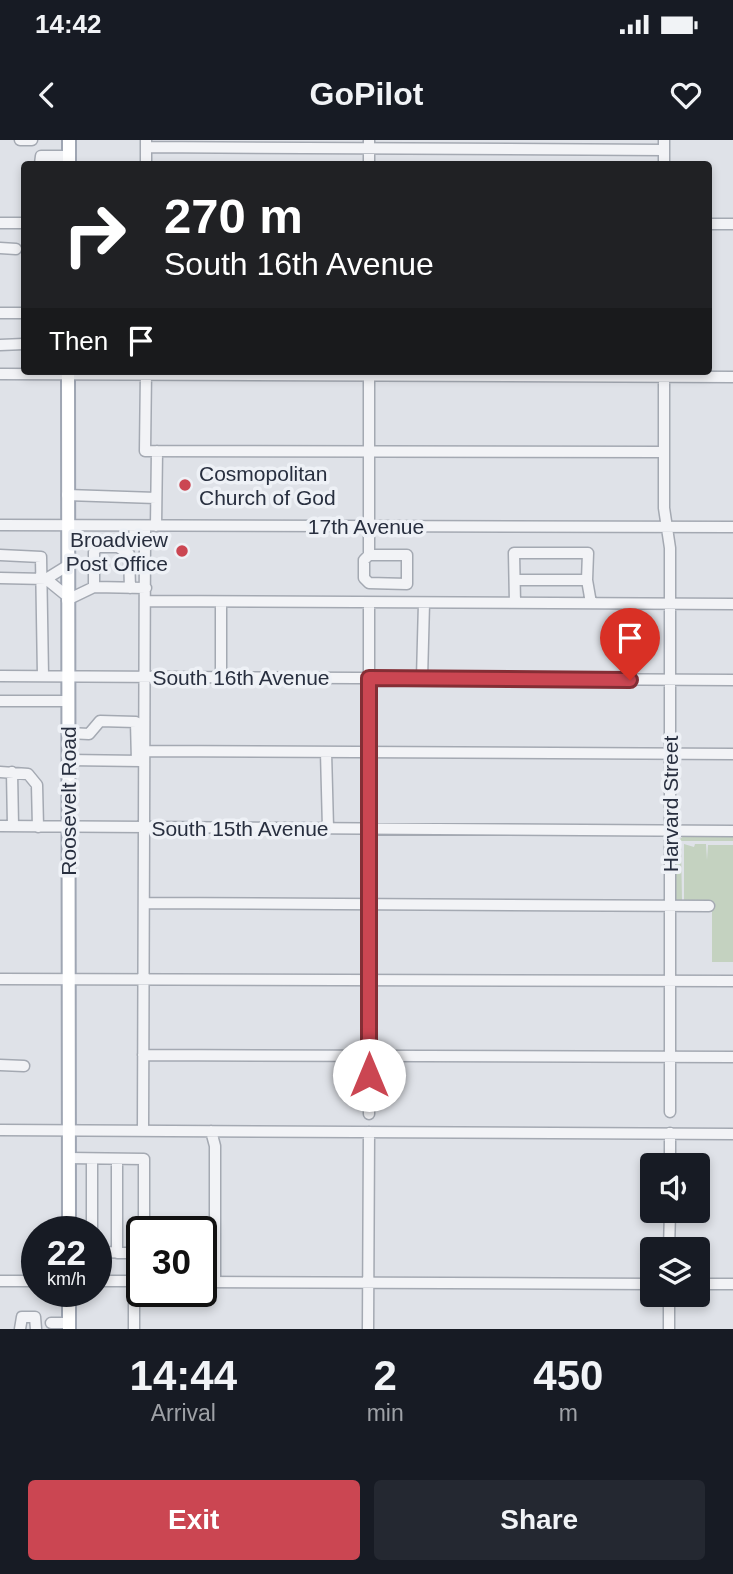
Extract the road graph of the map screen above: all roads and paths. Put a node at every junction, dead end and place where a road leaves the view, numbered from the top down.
1 (20, 140) edge
2 (32, 140) edge
3 (69, 140) edge
4 (146, 144) edge
5 (369, 144) edge
6 (664, 145) edge
7 (69, 160) edge
8 (40, 161) edge
9 (0, 223) edge
10 (21, 223) edge
11 (712, 224) edge
12 (733, 224) edge
13 (0, 248) edge
14 (16, 249) dead end
15 (0, 313) edge
16 (21, 313) edge
17 (21, 344) edge
18 (0, 345) edge
19 (21, 373) edge
20 (0, 374) edge
21 (68, 375) edge
22 (146, 375) edge
23 (369, 375) edge
24 (664, 375) edge
25 (687, 375) edge
26 (733, 377) edge
27 (156, 451) junction
28 (664, 452) junction
29 (369, 453) junction
30 (68, 495) junction
31 (156, 498) junction
32 (0, 525) edge
33 (67, 526) junction
34 (145, 526) junction
35 (369, 527) junction
36 (668, 527) junction
37 (733, 527) edge
38 (118, 547) junction
39 (0, 555) edge
40 (369, 555) junction
41 (67, 566) junction
42 (0, 578) edge
43 (44, 579) junction
44 (515, 580) junction
45 (587, 580) junction
46 (94, 587) junction
47 (130, 588) junction
48 (146, 588) junction
49 (67, 598) junction
50 (146, 601) junction
51 (221, 602) junction
52 (369, 603) junction
53 (424, 603) junction
54 (515, 603) junction
55 (592, 604) junction
56 (670, 604) junction
57 (733, 604) edge
58 (0, 676) edge
59 (43, 676) junction
60 (67, 676) junction
61 (146, 677) junction
62 (221, 677) junction
63 (369, 678) junction
64 (422, 678) junction
65 (670, 680) junction
66 (733, 680) edge
67 (0, 701) edge
68 (67, 701) junction
69 (68, 733) junction
70 (326, 752) junction
71 (369, 752) junction
72 (670, 754) junction
73 (733, 754) edge
74 (143, 758) junction
75 (68, 760) junction
76 (0, 772) edge
77 (12, 772) junction
78 (0, 826) edge
79 (13, 826) junction
80 (38, 827) junction
81 (68, 827) junction
82 (145, 828) junction
83 (328, 828) junction
84 (369, 829) junction
85 (670, 831) junction
86 (733, 831) edge
87 (145, 903) junction
88 (369, 904) junction
89 (670, 906) junction
90 (709, 906) dead end
91 (144, 978) junction
92 (0, 979) edge
93 (68, 979) junction
94 (369, 980) junction
95 (670, 980) junction
96 (733, 981) edge
97 (144, 1055) junction
98 (369, 1056) junction
99 (670, 1056) junction
100 (733, 1057) edge
101 (0, 1065) edge
102 (24, 1066) dead end
103 (670, 1112) dead end
104 (369, 1114) dead end
105 (0, 1130) edge
106 (68, 1131) junction
107 (143, 1131) junction
108 (211, 1131) junction
109 (369, 1132) junction
110 (670, 1133) junction
111 (733, 1134) edge
112 (670, 1153) edge
113 (68, 1158) junction
114 (92, 1158) junction
115 (117, 1159) junction
116 (69, 1216) edge
117 (92, 1216) edge
118 (144, 1216) edge
119 (215, 1216) edge
120 (112, 1252) edge
121 (117, 1252) junction
122 (126, 1252) edge
123 (0, 1281) edge
124 (21, 1281) edge
125 (217, 1282) edge
126 (369, 1282) junction
127 (640, 1283) edge
128 (710, 1284) edge
129 (733, 1284) edge
130 (69, 1307) edge
131 (136, 1307) edge
132 (669, 1307) edge
133 (51, 1323) dead end
134 (37, 1325) edge
135 (69, 1326) edge
136 (20, 1329) edge
137 (134, 1329) edge
138 (368, 1329) edge
139 (669, 1329) edge

1 - 2 street
3 - 7 main road
4 - 5 street
5 - 6 street
7 - 8 street
9 - 10 street
11 - 12 street
13 - 14 street
15 - 16 street
17 - 18 street
19 - 20 street
21 - 30 main road, Roosevelt Road
22 - 27 street
23 - 29 street
24 - 28 street, Harvard Street
25 - 26 street
27 - 29 street
27 - 31 street
28 - 29 street
28 - 36 street, Harvard Street
29 - 35 street
30 - 31 street
30 - 33 main road, Roosevelt Road
31 - 34 street
32 - 33 street, 17th Avenue
33 - 34 street, 17th Avenue
33 - 41 main road, Roosevelt Road
34 - 35 street, 17th Avenue
34 - 38 street
34 - 48 street
35 - 36 street, 17th Avenue
35 - 40 street
36 - 37 street, 17th Avenue
36 - 56 street, Harvard Street
38 - 46 street
38 - 47 street
39 - 43 street
40 - 40 street
41 - 43 street
41 - 49 main road, Roosevelt Road
42 - 43 street
43 - 49 street
43 - 59 street
44 - 45 street
44 - 45 street
44 - 54 street
45 - 55 street
46 - 47 street
46 - 49 street
47 - 48 street
48 - 50 street
49 - 60 main road, Roosevelt Road
50 - 51 street
50 - 61 street
51 - 52 street
51 - 62 street
52 - 53 street
52 - 63 street
53 - 54 street
53 - 64 street
54 - 55 street
55 - 56 street
56 - 57 street
56 - 65 street, Harvard Street
58 - 59 street, South 16th Avenue
59 - 60 street, South 16th Avenue
60 - 61 street, South 16th Avenue
60 - 68 main road, Roosevelt Road
61 - 62 street, South 16th Avenue
61 - 74 street
62 - 63 street, South 16th Avenue
63 - 64 street, South 16th Avenue
63 - 71 street
64 - 65 street, South 16th Avenue
65 - 66 street, South 16th Avenue
65 - 72 street, Harvard Street
67 - 68 street
68 - 69 main road, Roosevelt Road
69 - 74 street
69 - 75 main road, Roosevelt Road
70 - 71 street
70 - 74 street
70 - 83 street
71 - 72 street
71 - 84 street
72 - 73 street
72 - 85 street, Harvard Street
74 - 75 street
74 - 82 street
75 - 81 main road, Roosevelt Road
76 - 77 street
77 - 79 street
77 - 80 street
78 - 79 street, South 15th Avenue
79 - 80 street, South 15th Avenue
80 - 81 street, South 15th Avenue
81 - 82 street, South 15th Avenue
81 - 93 main road, Roosevelt Road
82 - 83 street, South 15th Avenue
82 - 87 street
83 - 84 street, South 15th Avenue
84 - 85 street, South 15th Avenue
84 - 88 street
85 - 86 street, South 15th Avenue
85 - 89 street, Harvard Street
87 - 88 street
87 - 91 street
88 - 89 street
88 - 94 street
89 - 90 street
89 - 95 street, Harvard Street
91 - 93 street
91 - 94 street
91 - 97 street
92 - 93 street
93 - 106 main road, Roosevelt Road
94 - 95 street
94 - 98 street
95 - 96 street
95 - 99 street, Harvard Street
97 - 98 street
97 - 107 street
98 - 99 street
98 - 104 street
99 - 100 street
99 - 103 street, Harvard Street
101 - 102 street
105 - 106 street
106 - 107 street
106 - 113 main road, Roosevelt Road
107 - 108 street
108 - 109 street
108 - 119 street
109 - 110 street
109 - 126 street
110 - 111 street
110 - 112 street
113 - 114 street
113 - 116 main road, Roosevelt Road
114 - 115 street
114 - 117 street
115 - 118 street
115 - 121 street
120 - 121 street
121 - 122 street
123 - 124 street
125 - 126 street
126 - 127 street
126 - 138 street
128 - 129 street
130 - 135 main road
131 - 137 street
132 - 139 street
133 - 135 street
134 - 136 street

